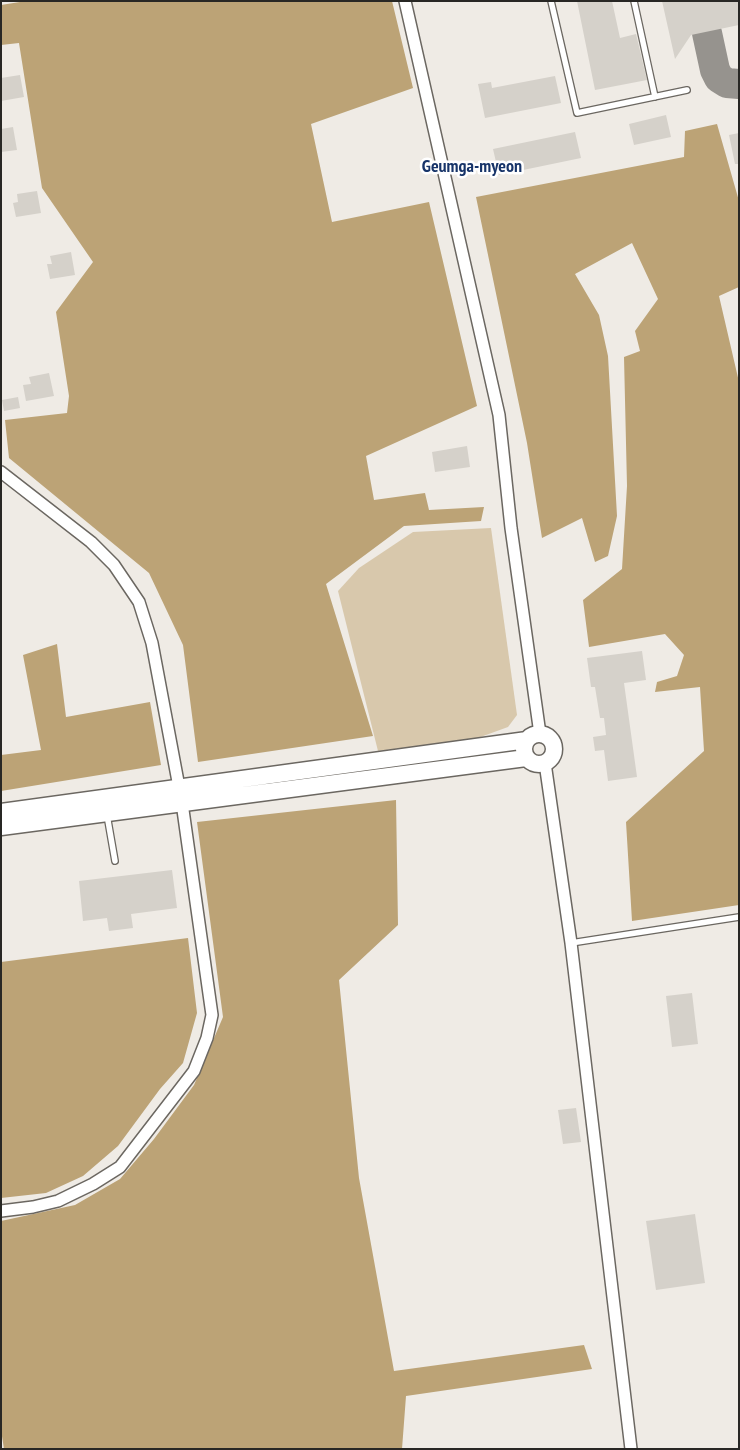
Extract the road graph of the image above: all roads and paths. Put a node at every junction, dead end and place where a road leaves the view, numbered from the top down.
1 (405, 1) edge
2 (551, 1) edge
3 (634, 1) edge
4 (687, 90) dead end
5 (655, 97) junction
6 (1, 472) edge
7 (533, 737) junction
8 (526, 758) junction
9 (545, 763) junction
10 (180, 795) junction
11 (1, 812) edge
12 (107, 813) junction
13 (1, 827) edge
14 (114, 861) dead end
15 (739, 917) edge
16 (571, 943) junction
17 (1, 1211) edge
18 (631, 1449) edge

1 - 7 street
2 - 5 lane
3 - 5 lane
4 - 5 lane
6 - 10 street
7 - 8 street
7 - 9 street
7 - 10 street
8 - 9 street
8 - 10 street
9 - 16 street
10 - 11 street
10 - 12 street
10 - 17 street
12 - 13 street
12 - 14 lane
15 - 16 lane
16 - 18 street

